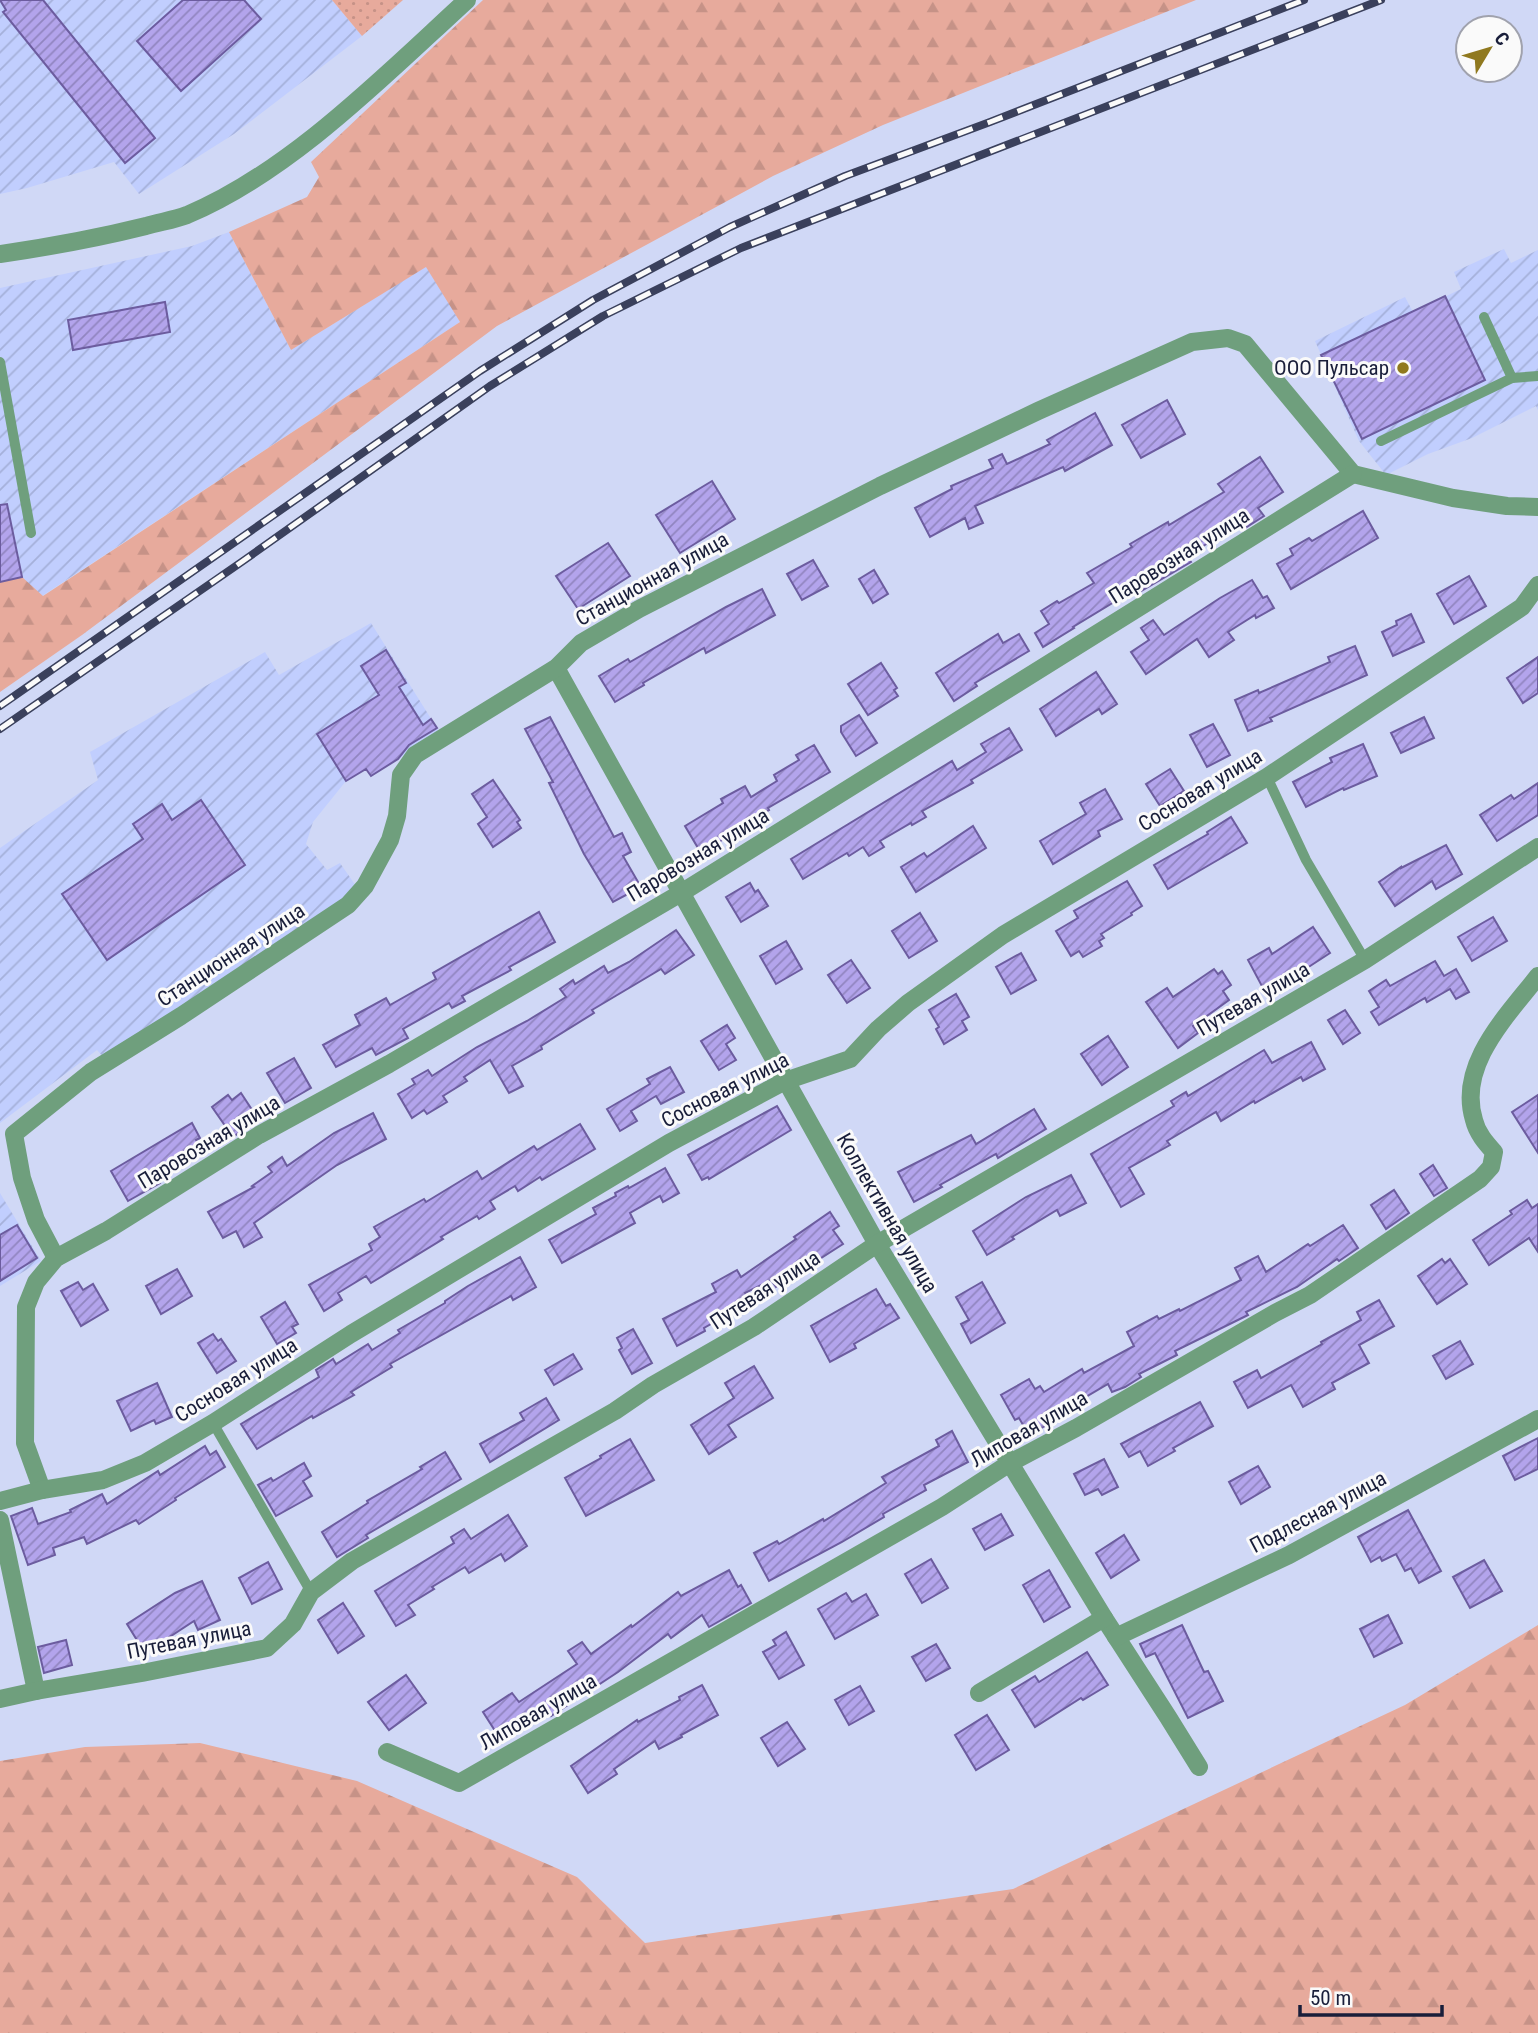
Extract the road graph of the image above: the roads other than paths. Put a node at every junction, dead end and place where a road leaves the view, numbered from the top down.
1 (467, 0) edge
2 (0, 254) edge
3 (1484, 317) dead end
4 (0, 362) edge
5 (1538, 376) edge
6 (1513, 379) junction
7 (1381, 441) dead end
8 (1353, 474) junction
9 (1538, 507) edge
10 (31, 533) dead end
11 (1538, 585) edge
12 (556, 668) junction
13 (1267, 777) junction
14 (1538, 847) edge
15 (681, 893) junction
16 (1365, 960) junction
17 (1538, 976) edge
18 (785, 1081) junction
19 (877, 1244) junction
20 (56, 1258) junction
21 (1538, 1419) edge
22 (212, 1423) junction
23 (1010, 1463) junction
24 (42, 1490) junction
25 (0, 1501) edge
26 (0, 1520) edge
27 (311, 1592) junction
28 (1104, 1618) junction
29 (1116, 1637) junction
30 (36, 1691) junction
31 (979, 1693) dead end
32 (0, 1699) edge
33 (387, 1752) dead end
34 (1199, 1767) dead end

1 - 2 street
3 - 6 lane
4 - 10 lane
5 - 6 lane
6 - 7 lane
8 - 9 street
8 - 12 street, Станционная улица
8 - 15 street, Паровозная улица
11 - 13 street, Сосновая улица
12 - 15 street, Коллективная улица
12 - 20 street, Станционная улица
13 - 16 lane
13 - 18 street, Сосновая улица
14 - 16 street, Путевая улица
15 - 18 street, Коллективная улица
15 - 20 street, Паровозная улица
16 - 19 street, Путевая улица
17 - 23 street, Липовая улица
18 - 19 street, Коллективная улица
18 - 22 street, Сосновая улица
19 - 23 street, Коллективная улица
19 - 27 street, Путевая улица
20 - 24 street
21 - 29 street, Подлесная улица
22 - 24 street, Сосновая улица
22 - 27 lane
23 - 28 street, Коллективная улица
23 - 33 street, Липовая улица
24 - 25 street, Сосновая улица
26 - 30 street
27 - 30 street, Путевая улица
28 - 29 street, Коллективная улица
28 - 31 street
29 - 34 street, Коллективная улица
30 - 32 street, Путевая улица

